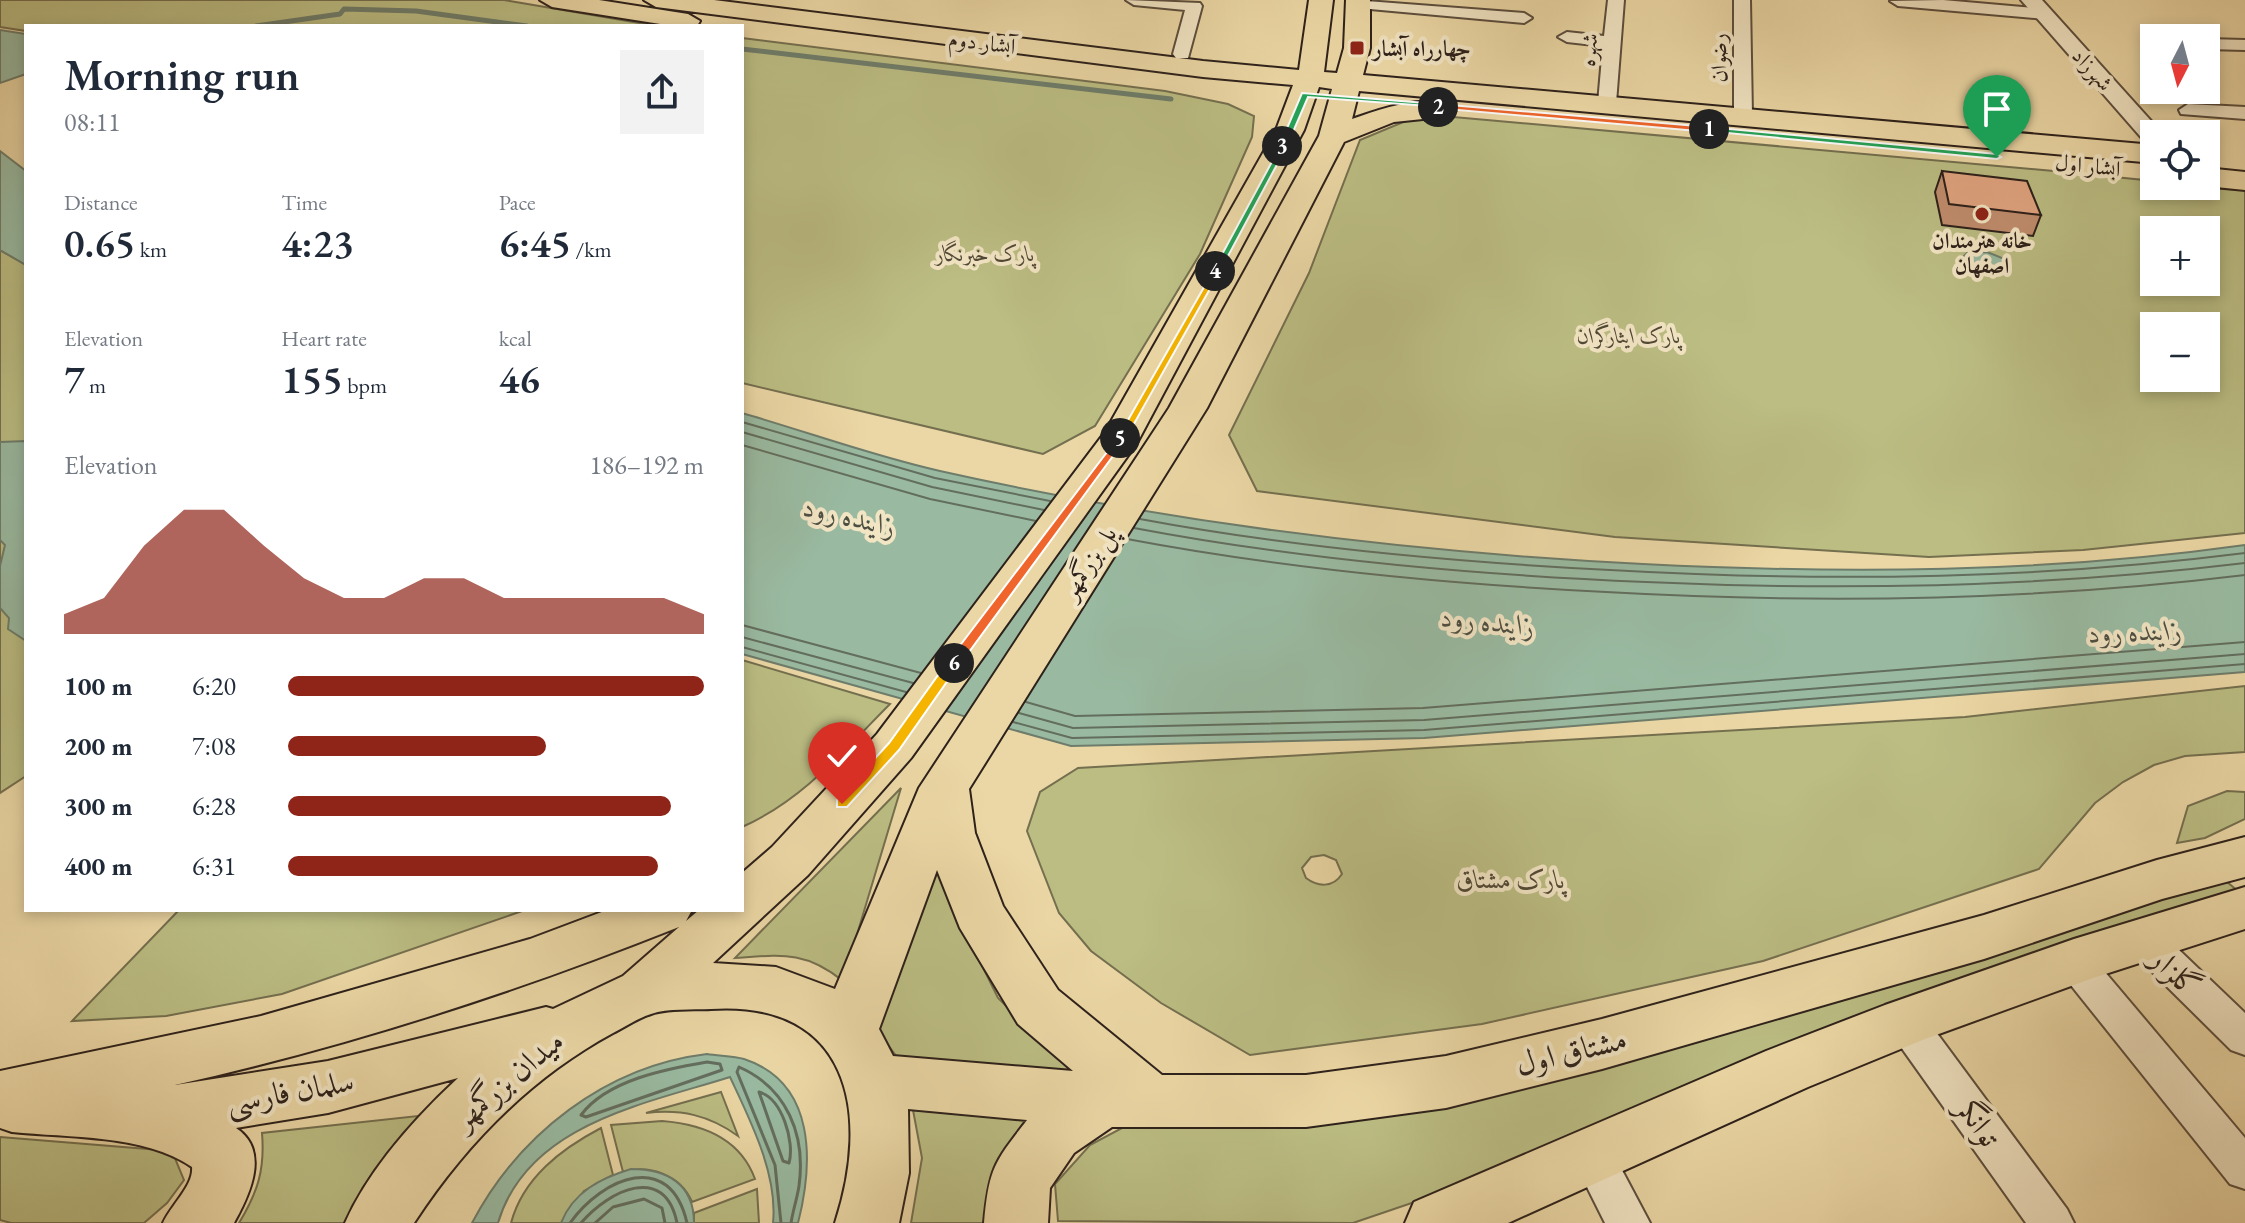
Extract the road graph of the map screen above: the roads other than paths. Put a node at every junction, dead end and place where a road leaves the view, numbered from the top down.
1 (552, 0) edge
2 (656, 0) edge
3 (1134, 0) edge
4 (1321, 0) edge
5 (1616, 0) edge
6 (1742, 0) edge
7 (1154, 1) edge
8 (1898, 1) edge
9 (1358, 2) edge
10 (2038, 7) edge
11 (724, 11) edge
12 (1524, 18) dead end
13 (744, 28) edge
14 (1317, 35) junction
15 (1357, 35) junction
16 (1567, 37) dead end
17 (1613, 42) junction
18 (2220, 46) edge
19 (2242, 48) edge
20 (1050, 58) junction
21 (1190, 68) junction
22 (1307, 87) junction
23 (1345, 90) junction
24 (1492, 103) junction
25 (1607, 103) junction
26 (2188, 110) dead end
27 (2245, 113) edge
28 (1272, 114) junction
29 (1743, 115) junction
30 (1668, 117) junction
31 (2140, 122) edge
32 (1333, 136) junction
33 (2140, 153) edge
34 (2220, 160) edge
35 (2245, 162) edge
36 (2140, 170) edge
37 (2220, 178) edge
38 (2245, 181) edge
39 (951, 775) junction
40 (2245, 857) edge
41 (790, 861) junction
42 (744, 879) edge
43 (744, 902) edge
44 (2245, 908) edge
45 (660, 912) edge
46 (733, 912) edge
47 (2142, 938) junction
48 (2075, 963) junction
49 (643, 992) junction
50 (1905, 1021) junction
51 (575, 1024) junction
52 (2245, 1038) edge
53 (862, 1057) junction
54 (0, 1097) edge
55 (1126, 1101) junction
56 (0, 1105) edge
57 (132, 1118) junction
58 (1591, 1153) junction
59 (2245, 1170) edge
60 (195, 1223) edge
61 (377, 1223) edge
62 (867, 1223) edge
63 (1016, 1223) edge
64 (1437, 1223) edge
65 (1628, 1223) edge
66 (2052, 1223) edge

1 - 11 main road, آبشار دوم
2 - 11 main road, آبشار دوم
3 - 7 street
4 - 14 main road, پل بزرگمهر
5 - 17 street, شهره
6 - 29 street, رضوان
7 - 21 street
8 - 10 street
9 - 12 street
9 - 15 main road, پل بزرگمهر
10 - 31 street, شهرزاد
11 - 20 main road, آبشار دوم
13 - 20 main road, آبشار دوم
14 - 21 main road
14 - 22 main road, پل بزرگمهر
15 - 23 main road, پل بزرگمهر
15 - 24 main road
16 - 17 street
17 - 25 street, شهره
18 - 19 street
20 - 21 main road, آبشار دوم
21 - 22 main road, آبشار دوم
21 - 28 main road
22 - 23 main road, آبشار اول
22 - 28 main road, پل بزرگمهر
23 - 24 main road, آبشار اول
23 - 32 main road, پل بزرگمهر
24 - 25 main road, آبشار اول
24 - 30 main road, آبشار اول
24 - 32 main road
25 - 30 main road, آبشار اول
26 - 27 street
28 - 41 main road, پل بزرگمهر
29 - 30 main road, آبشار اول
29 - 33 main road, آبشار اول
30 - 36 main road, آبشار اول
32 - 39 main road, پل بزرگمهر
34 - 35 main road
37 - 38 main road
39 - 53 main road, پل بزرگمهر
39 - 55 main road
40 - 55 main road, مشتاق اول
41 - 42 main road
41 - 43 main road, پل بزرگمهر
44 - 47 main road
45 - 54 main road
46 - 49 main road
47 - 48 main road
47 - 52 street, گلزار
48 - 50 main road
48 - 59 street
49 - 51 main road, میدان بزرگمهر
49 - 53 main road, میدان بزرگمهر
50 - 58 main road
50 - 66 street, توانگر
51 - 57 main road, سلمان فارسی
51 - 61 main road, میدان بزرگمهر
53 - 55 main road, مشتاق اول
53 - 62 main road
55 - 63 main road
56 - 57 main road, سلمان فارسی
57 - 60 main road
58 - 64 main road
58 - 65 street

